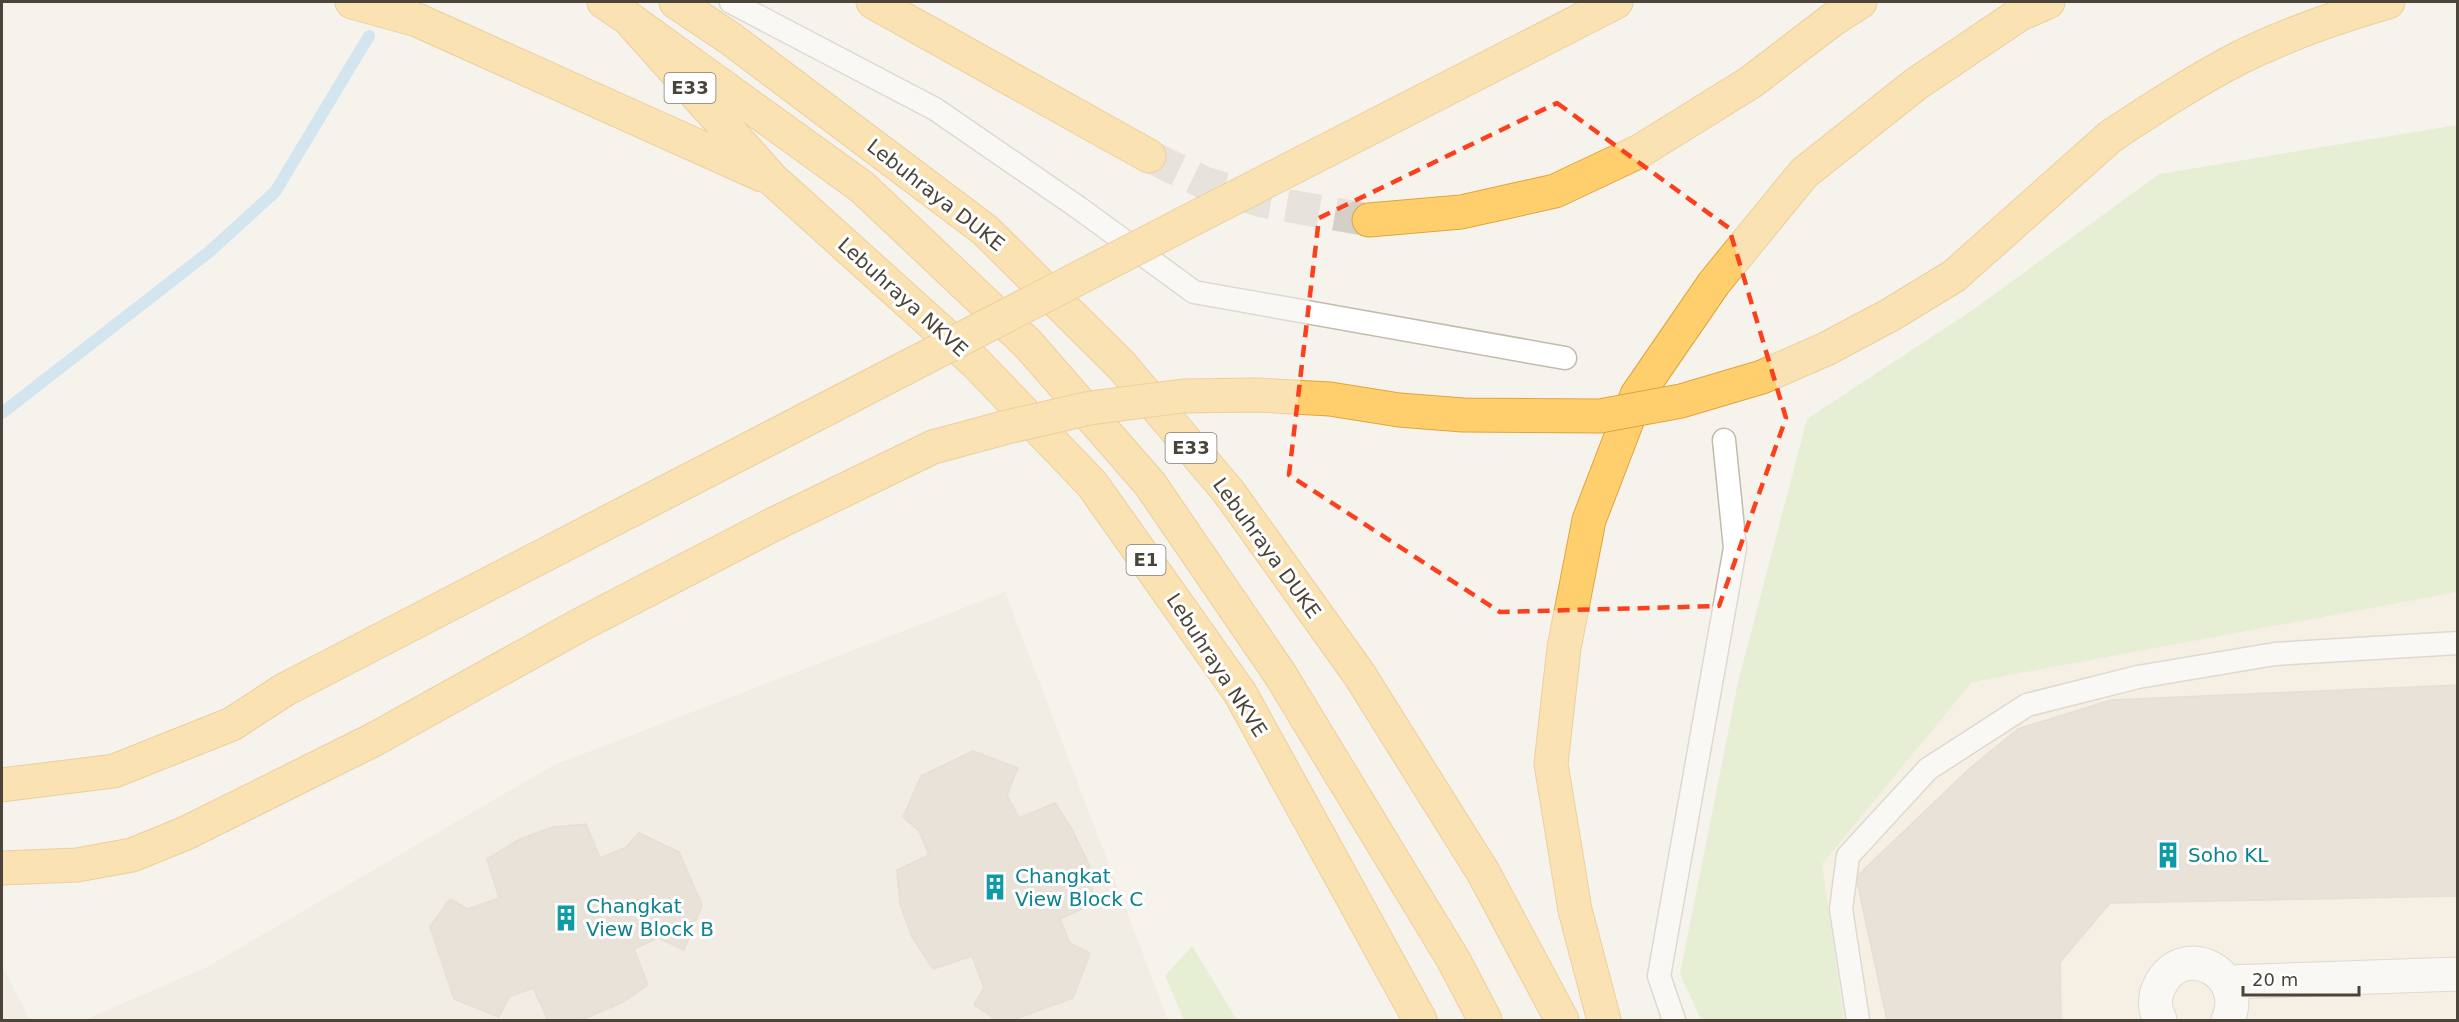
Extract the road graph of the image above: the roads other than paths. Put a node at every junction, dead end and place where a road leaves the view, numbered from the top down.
1 (352, 2) edge
2 (676, 2) edge
3 (731, 2) edge
4 (873, 2) edge
5 (1616, 2) edge
6 (1860, 2) edge
7 (2048, 2) edge
8 (2388, 2) edge
9 (616, 10) edge
10 (1149, 156) tunnel mouth
11 (772, 179) junction
12 (1369, 220) tunnel mouth
13 (1565, 358) dead end
14 (1724, 440) dead end
15 (2457, 643) edge
16 (2, 785) edge
17 (2, 868) edge
18 (2457, 974) edge
19 (2227, 982) junction
20 (1420, 1020) edge
21 (1485, 1020) edge
22 (1563, 1020) edge
23 (1604, 1020) edge
24 (1674, 1020) edge
25 (1858, 1020) edge
26 (2160, 1020) edge
27 (2228, 1020) edge

1 - 11 highway
2 - 22 highway, Lebuhraya DUKE / E33
3 - 13 lane
4 - 10 highway
5 - 16 highway, bridge
6 - 12 highway
7 - 23 highway
8 - 17 highway, bridge
9 - 11 highway, Lebuhraya DUKE / E33
9 - 21 highway, Lebuhraya DUKE / E33
11 - 20 highway, Lebuhraya NKVE / E1
14 - 24 lane
15 - 25 lane
18 - 19 street
19 - 26 street
19 - 27 street

